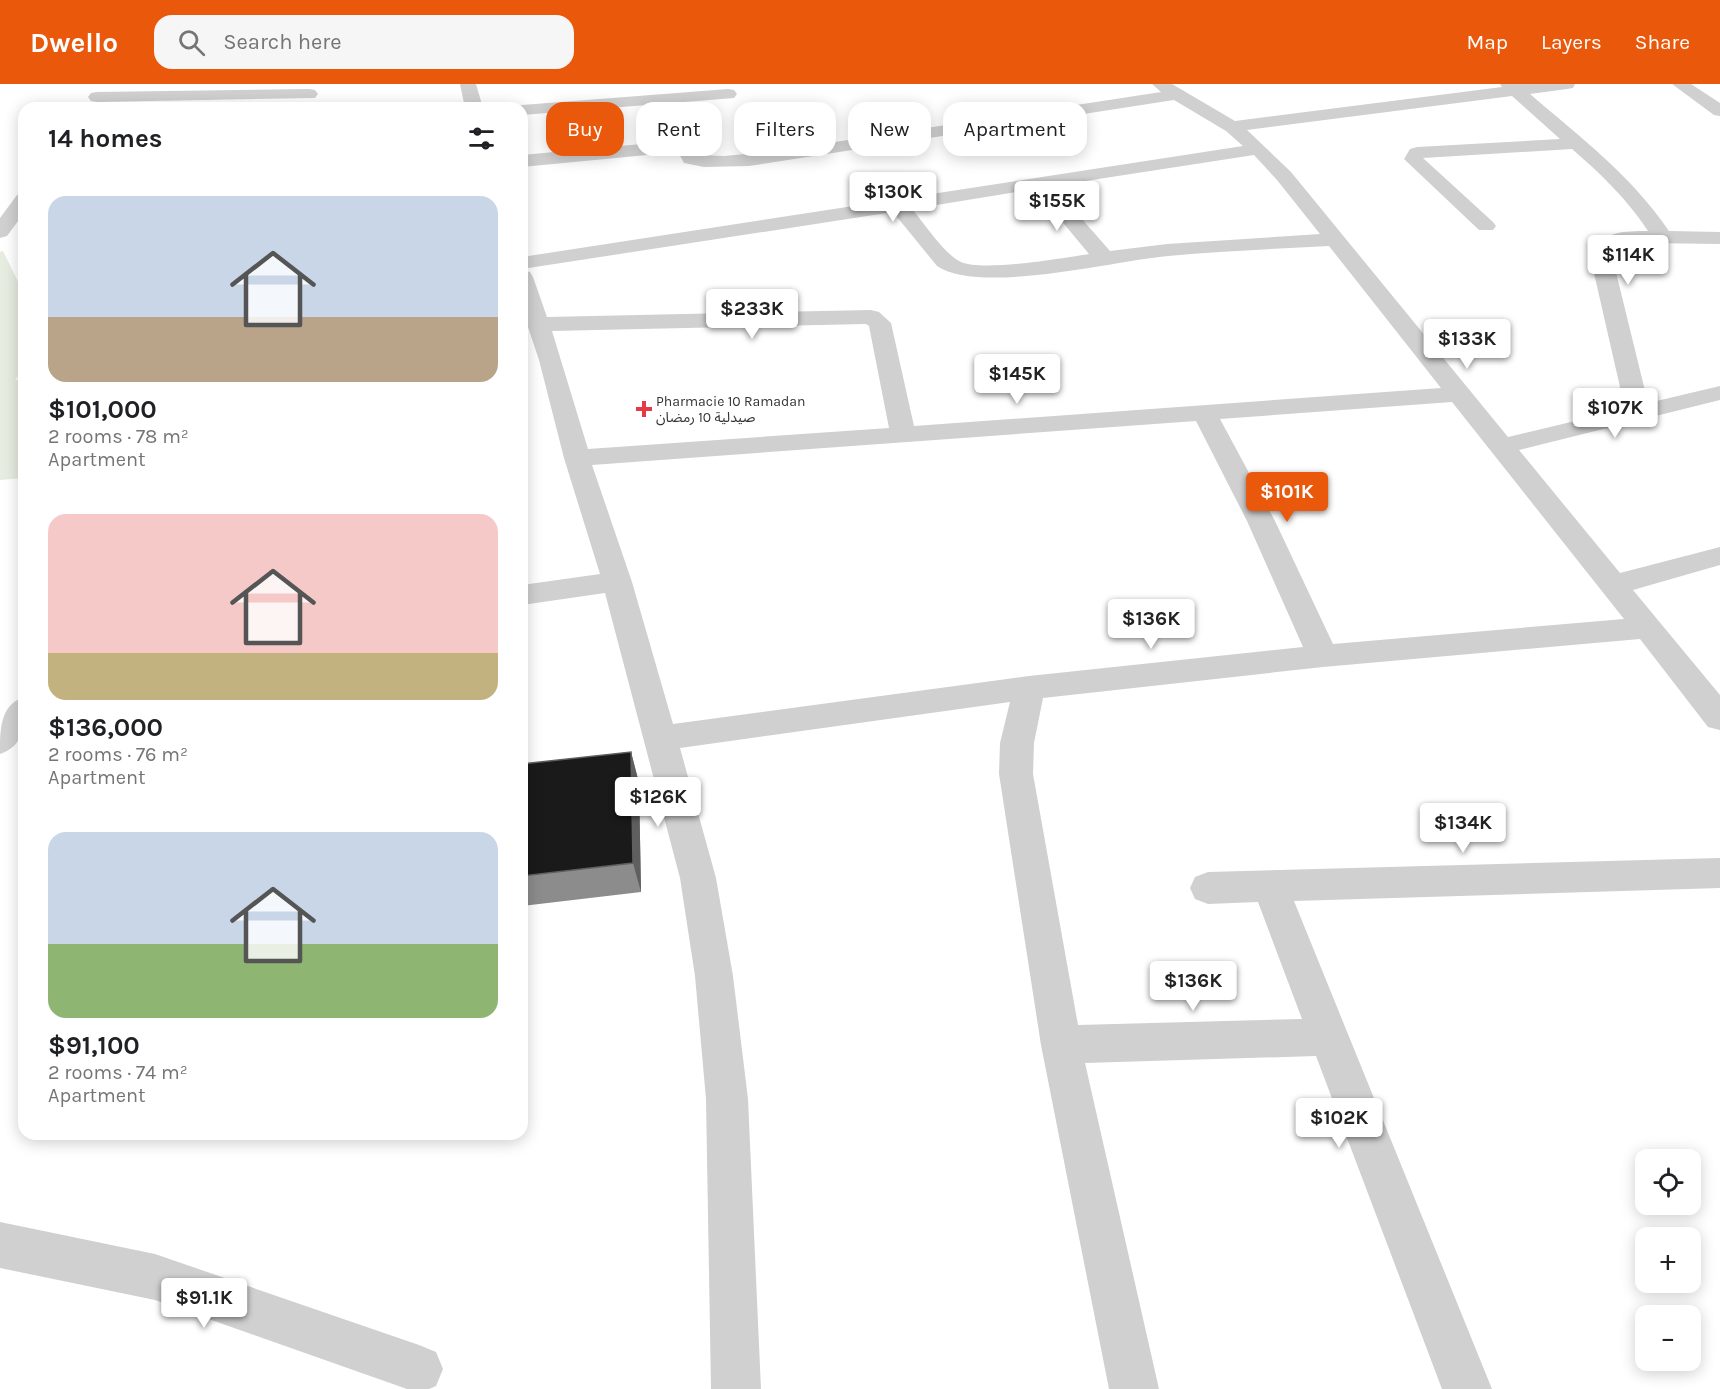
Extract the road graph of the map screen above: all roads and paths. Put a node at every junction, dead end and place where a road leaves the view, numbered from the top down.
1 (468, 84) edge
2 (1567, 84) edge
3 (1680, 84) edge
4 (1512, 87) edge
5 (1169, 89) edge
6 (728, 94) dead end
7 (308, 95) edge
8 (97, 96) edge
9 (472, 102) edge
10 (528, 110) edge
11 (1720, 111) edge
12 (1232, 127) junction
13 (1577, 143) junction
14 (1258, 149) junction
15 (636, 150) edge
16 (688, 156) edge
17 (528, 160) edge
18 (1039, 182) junction
19 (897, 204) junction
20 (18, 211) edge
21 (1486, 226) dead end
22 (1663, 237) junction
23 (5, 238) edge
24 (1335, 239) junction
25 (1717, 240) edge
26 (1104, 258) junction
27 (528, 261) edge
28 (528, 301) edge
29 (1720, 393) edge
30 (1460, 394) junction
31 (1638, 411) junction
32 (1205, 414) junction
33 (903, 435) junction
34 (1502, 446) junction
35 (577, 458) junction
36 (1720, 556) edge
37 (617, 582) junction
38 (1614, 585) junction
39 (528, 594) edge
40 (1649, 628) junction
41 (1323, 656) junction
42 (1029, 688) junction
43 (18, 717) edge
44 (1720, 718) edge
45 (660, 738) junction
46 (0, 741) edge
47 (1720, 873) edge
48 (1270, 886) junction
49 (1208, 888) dead end
50 (1327, 1037) junction
51 (1061, 1045) junction
52 (0, 1245) edge
53 (419, 1369) dead end
54 (735, 1389) edge
55 (1134, 1389) edge
56 (1467, 1389) edge

1 - 9 street
2 - 4 street
3 - 11 street
4 - 12 street
4 - 13 street
5 - 12 street
5 - 16 street
6 - 10 street
7 - 8 street
12 - 14 street
13 - 21 street
13 - 22 street
14 - 18 street
14 - 24 street
15 - 17 street
18 - 19 street
18 - 26 street
19 - 26 street
19 - 27 street
20 - 23 street
22 - 25 street
22 - 31 street
24 - 26 street
24 - 30 street
28 - 33 street
28 - 35 street
29 - 31 street
30 - 32 street
30 - 34 street
31 - 34 street
32 - 33 street
32 - 41 street
33 - 35 street
34 - 38 street
35 - 37 street
36 - 38 street
37 - 39 street
37 - 45 street
38 - 40 street
40 - 41 street
40 - 44 street
41 - 42 street
42 - 45 street
42 - 51 street
43 - 46 street
45 - 54 street
47 - 48 street
48 - 49 street
48 - 50 street
50 - 51 street
50 - 56 street
51 - 55 street
52 - 53 street

